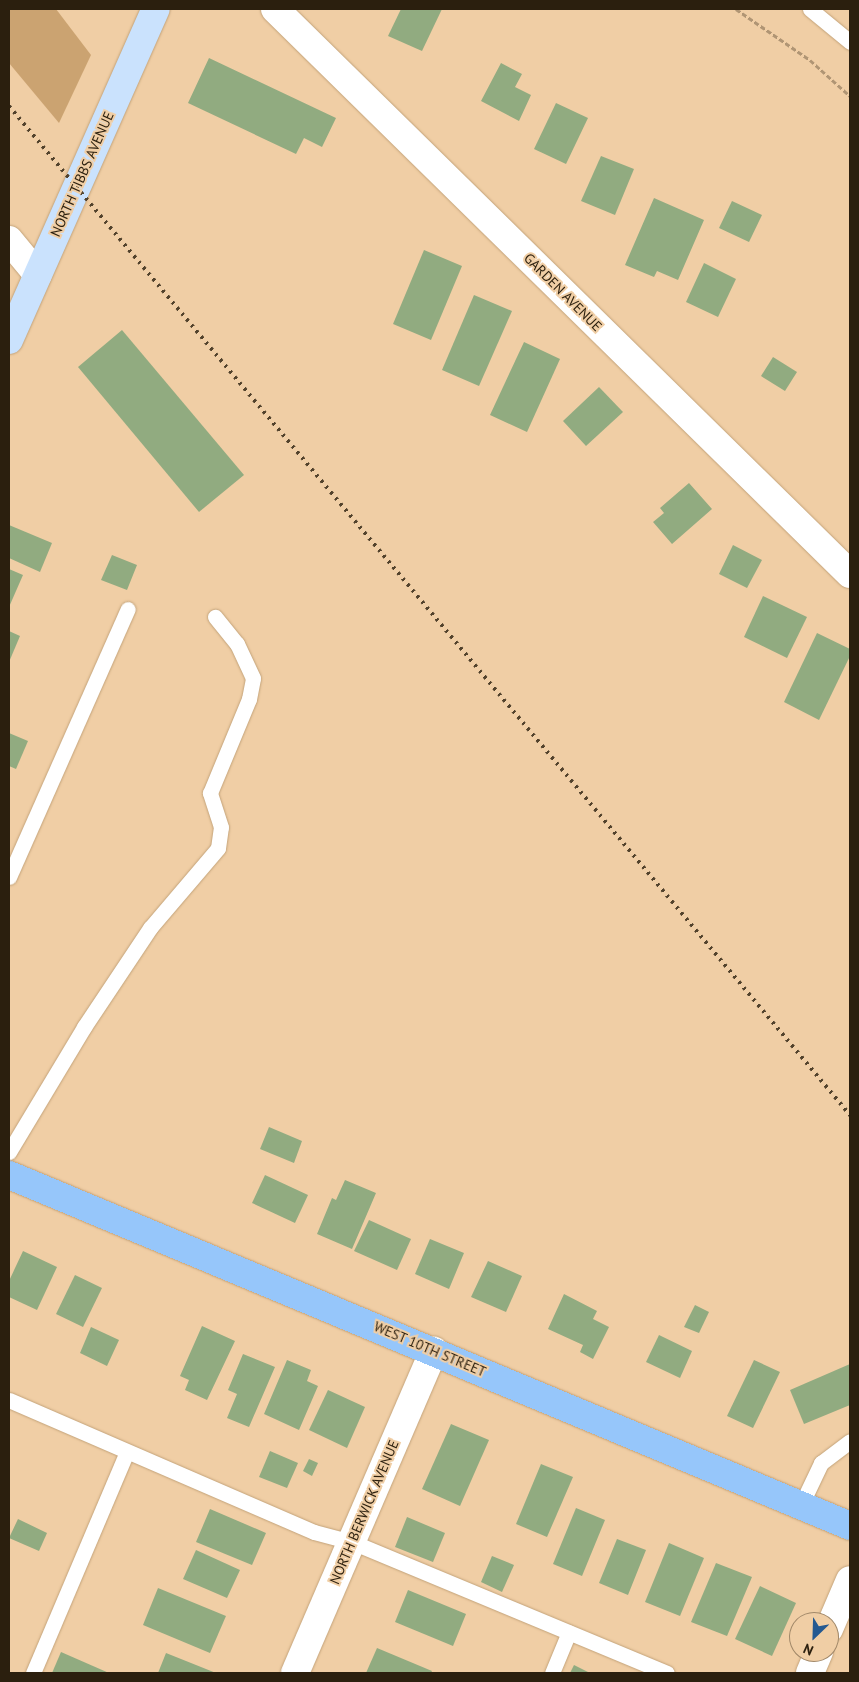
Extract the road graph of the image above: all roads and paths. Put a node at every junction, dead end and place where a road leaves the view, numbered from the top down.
1 (156, 9) edge
2 (275, 9) edge
3 (736, 9) edge
4 (810, 9) edge
5 (850, 42) edge
6 (850, 96) edge
7 (9, 240) edge
8 (38, 275) junction
9 (9, 340) edge
10 (850, 574) edge
11 (128, 609) dead end
12 (215, 617) dead end
13 (9, 878) edge
14 (9, 1152) edge
15 (9, 1175) edge
16 (434, 1351) junction
17 (9, 1400) edge
18 (850, 1441) edge
19 (127, 1452) junction
20 (801, 1505) junction
21 (850, 1526) edge
22 (352, 1542) junction
23 (850, 1580) edge
24 (836, 1612) edge
25 (569, 1632) junction
26 (33, 1673) edge
27 (295, 1673) edge
28 (552, 1673) edge
29 (667, 1673) edge

1 - 8 street, NORTH TIBBS AVENUE
2 - 10 street, GARDEN AVENUE
3 - 6 path
4 - 5 lane
7 - 8 street
8 - 9 street, NORTH TIBBS AVENUE
11 - 13 lane
12 - 14 lane
15 - 16 main road, WEST 10TH STREET
16 - 20 main road, WEST 10TH STREET
16 - 22 street, NORTH BERWICK AVENUE
17 - 19 lane
18 - 20 lane
19 - 22 lane
19 - 26 lane
20 - 21 main road, WEST 10TH STREET
22 - 25 lane
22 - 27 street, NORTH BERWICK AVENUE
23 - 24 street
25 - 28 lane
25 - 29 lane

